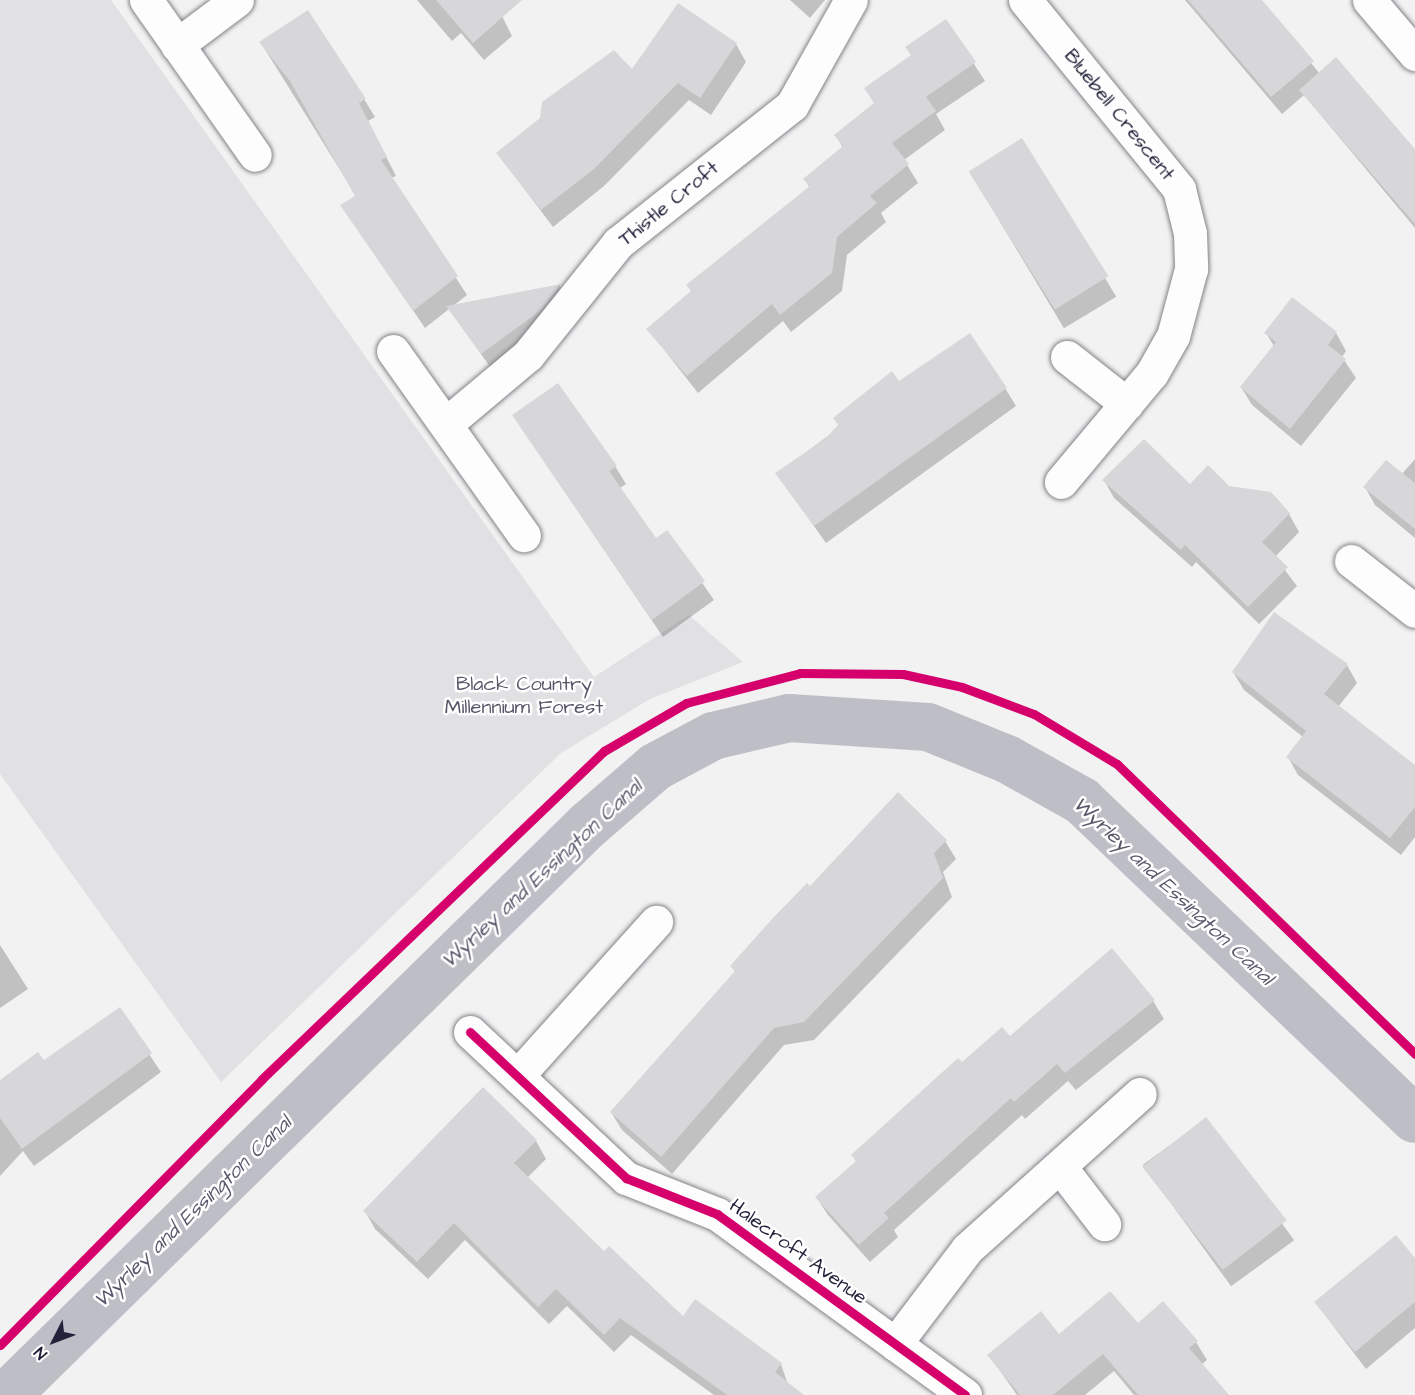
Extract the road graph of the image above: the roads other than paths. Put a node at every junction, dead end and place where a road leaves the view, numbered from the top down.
1 (146, 0) edge
2 (237, 0) edge
3 (851, 0) edge
4 (1025, 0) edge
5 (1370, 0) edge
6 (177, 45) junction
7 (1415, 54) edge
8 (255, 155) dead end
9 (393, 351) dead end
10 (1067, 357) dead end
11 (1126, 404) junction
12 (447, 423) junction
13 (1061, 482) dead end
14 (524, 534) dead end
15 (1351, 561) dead end
16 (1415, 611) edge
17 (656, 922) dead end
18 (470, 1032) dead end
19 (519, 1074) junction
20 (1140, 1094) dead end
21 (1060, 1168) junction
22 (1104, 1224) dead end
23 (895, 1344) junction
24 (965, 1395) edge

1 - 6 street
2 - 6 street
3 - 12 street, Thistle Croft
4 - 11 street, Bluebell Crescent
5 - 7 street
6 - 8 street
9 - 12 street
10 - 11 street
11 - 13 street, Bluebell Crescent
12 - 14 street
15 - 16 street
17 - 19 street
18 - 19 street, Halecroft Avenue
19 - 23 street, Halecroft Avenue
20 - 21 street
21 - 22 street
21 - 23 street
23 - 24 street, Halecroft Avenue

